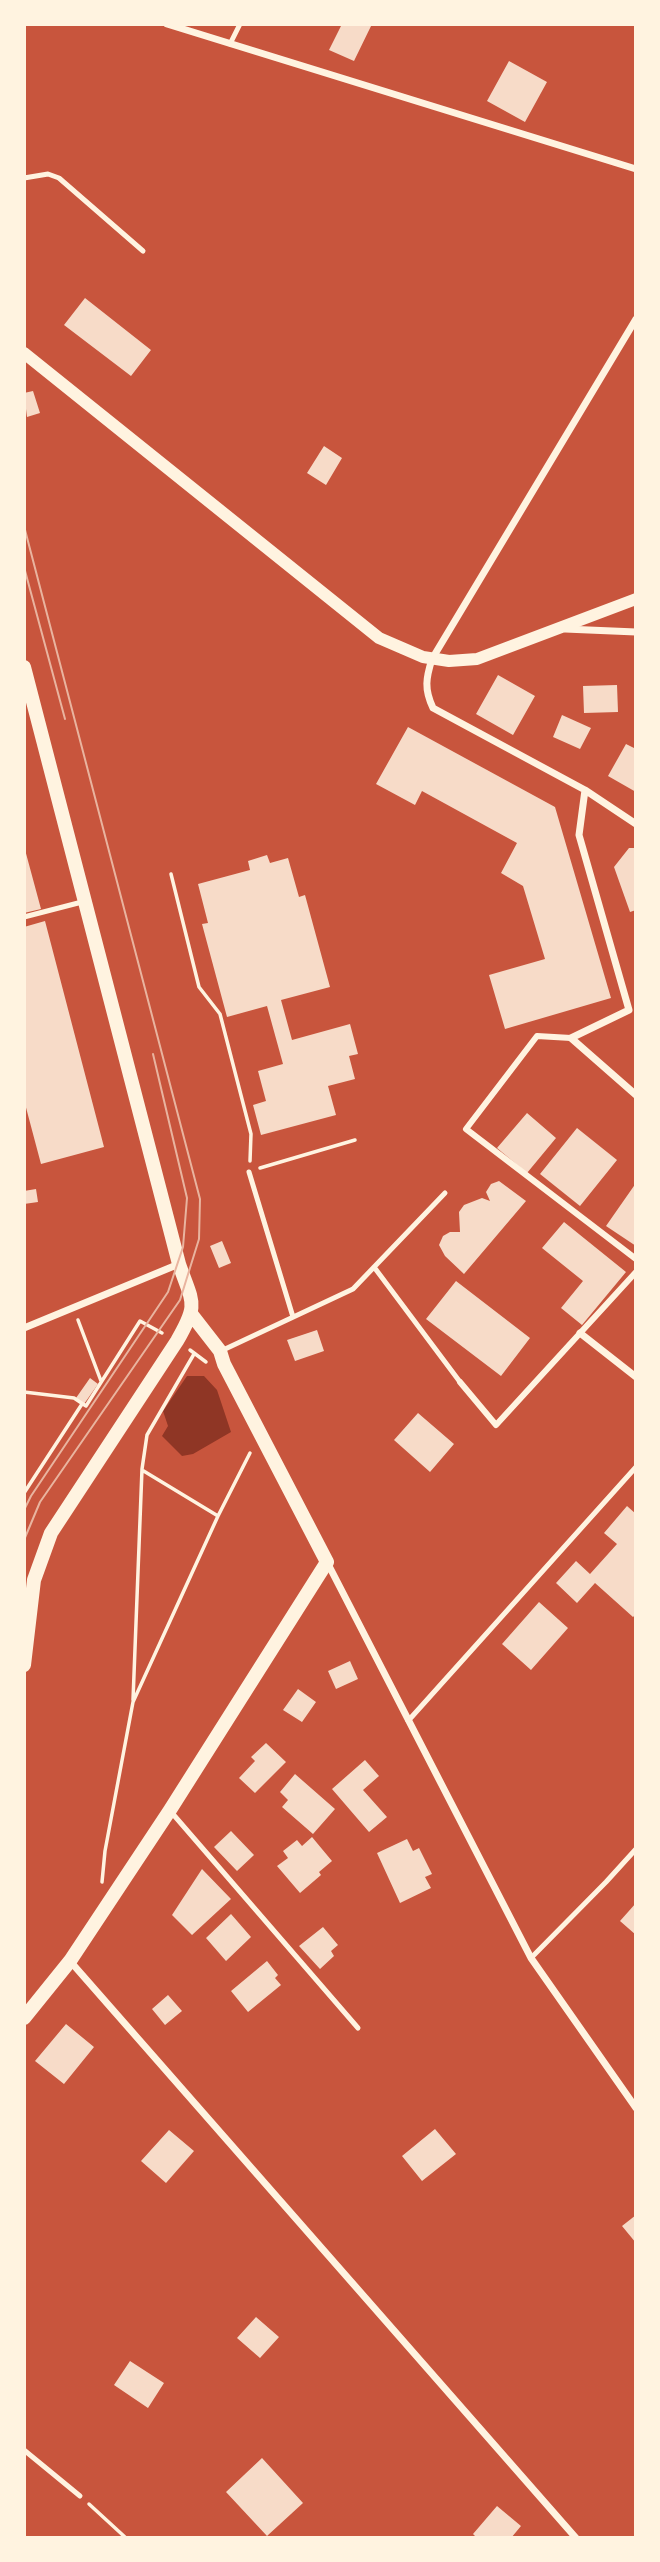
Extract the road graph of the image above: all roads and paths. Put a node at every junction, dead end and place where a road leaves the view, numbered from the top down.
1 (167, 24) edge
2 (240, 24) edge
3 (230, 44) junction
4 (635, 169) edge
5 (24, 178) edge
6 (144, 251) dead end
7 (635, 318) edge
8 (24, 353) edge
9 (635, 599) edge
10 (560, 629) junction
11 (635, 632) edge
12 (432, 659) junction
13 (24, 667) edge
14 (585, 790) junction
15 (635, 824) edge
16 (171, 874) dead end
17 (85, 901) junction
18 (24, 917) edge
19 (571, 1038) junction
20 (635, 1095) edge
21 (355, 1140) dead end
22 (249, 1171) junction
23 (445, 1193) dead end
24 (635, 1259) edge
25 (179, 1264) junction
26 (374, 1268) junction
27 (635, 1272) edge
28 (73, 1308) junction
29 (192, 1315) junction
30 (293, 1317) junction
31 (24, 1328) edge
32 (580, 1333) junction
33 (177, 1341) junction
34 (220, 1351) junction
35 (194, 1353) junction
36 (213, 1370) dead end
37 (635, 1377) edge
38 (102, 1382) junction
39 (460, 1382) joint
40 (24, 1392) edge
41 (82, 1404) junction
42 (255, 1444) dead end
43 (635, 1467) edge
44 (142, 1469) junction
45 (24, 1493) edge
46 (218, 1516) junction
47 (327, 1562) junction
48 (24, 1665) edge
49 (133, 1702) junction
50 (408, 1721) junction
51 (170, 1810) junction
52 (635, 1849) edge
53 (101, 1885) dead end
54 (531, 1958) junction
55 (70, 1961) junction
56 (24, 2018) edge
57 (358, 2028) dead end
58 (635, 2108) edge
59 (24, 2450) edge
60 (80, 2496) joint
61 (126, 2538) edge
62 (576, 2538) edge

1 - 3 street
2 - 3 lane
3 - 4 street
5 - 6 lane
7 - 12 street
8 - 12 street
9 - 10 street
10 - 11 street
10 - 12 street
12 - 14 street
13 - 17 main road
14 - 15 street
14 - 19 street
16 - 22 path
17 - 18 lane
17 - 25 main road
19 - 20 street
19 - 24 street
21 - 22 path
22 - 30 lane
23 - 26 lane
25 - 28 street
25 - 29 main road
26 - 30 lane
26 - 39 lane
27 - 32 street
28 - 31 street
28 - 38 path
29 - 33 main road
29 - 34 main road
30 - 34 lane
32 - 37 street
32 - 39 street
33 - 35 path
33 - 38 path
33 - 48 main road
34 - 47 main road
35 - 36 path
35 - 44 path
38 - 41 path
40 - 41 path
41 - 45 path
42 - 46 path
43 - 50 lane
44 - 46 path
44 - 49 path
46 - 49 path
47 - 50 street
47 - 51 main road
49 - 53 path
50 - 54 street
51 - 55 main road
51 - 57 lane
52 - 54 lane
54 - 58 street
55 - 56 main road
55 - 62 street
59 - 60 lane
60 - 61 path

